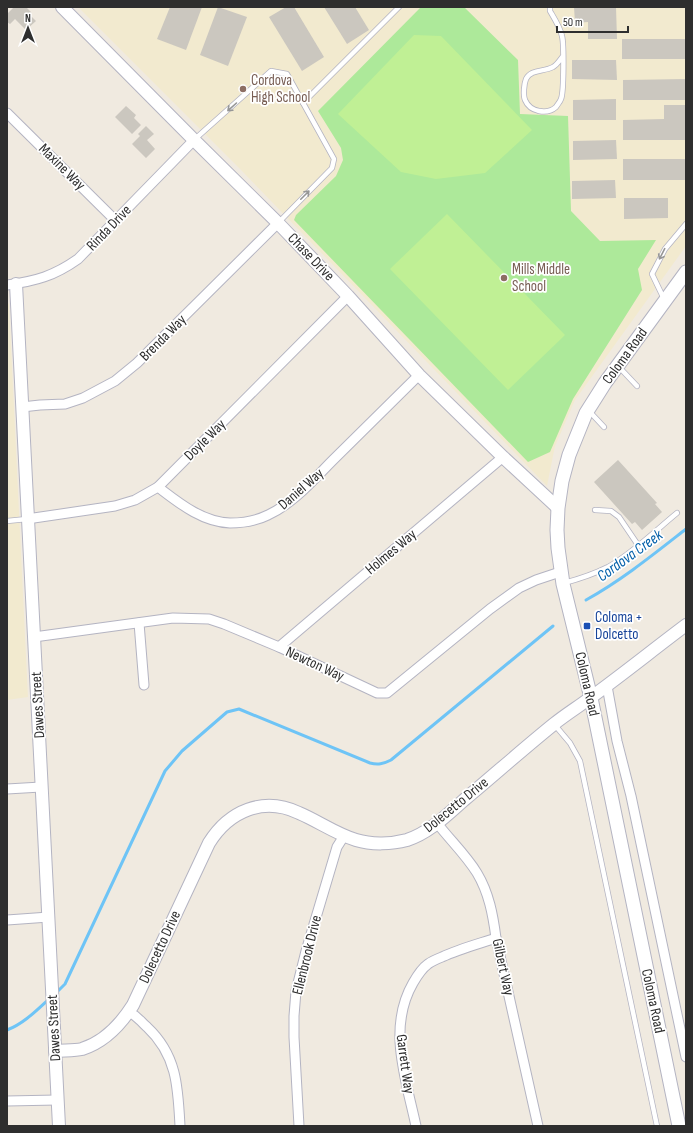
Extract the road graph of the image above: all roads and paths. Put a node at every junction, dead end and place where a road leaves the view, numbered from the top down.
1 (62, 7) edge
2 (399, 7) edge
3 (550, 7) edge
4 (563, 56) junction
5 (303, 103) junction
6 (7, 113) edge
7 (194, 140) junction
8 (116, 221) junction
9 (278, 223) junction
10 (686, 224) edge
11 (686, 272) edge
12 (11, 284) edge
13 (348, 296) junction
14 (665, 301) junction
15 (618, 365) junction
16 (419, 375) junction
17 (637, 386) dead end
18 (22, 407) junction
19 (588, 410) junction
20 (604, 427) dead end
21 (503, 457) junction
22 (158, 487) junction
23 (558, 508) junction
24 (595, 510) dead end
25 (677, 513) dead end
26 (27, 519) junction
27 (7, 521) edge
28 (638, 545) junction
29 (562, 578) junction
30 (139, 623) junction
31 (686, 624) edge
32 (34, 637) junction
33 (279, 647) junction
34 (144, 685) dead end
35 (607, 686) junction
36 (590, 698) junction
37 (554, 724) junction
38 (42, 787) junction
39 (7, 789) edge
40 (437, 823) junction
41 (344, 836) junction
42 (48, 917) junction
43 (7, 920) edge
44 (496, 938) junction
45 (129, 1012) junction
46 (55, 1051) junction
47 (686, 1057) edge
48 (57, 1100) junction
49 (7, 1101) edge
50 (59, 1126) edge
51 (180, 1126) edge
52 (299, 1126) edge
53 (416, 1126) edge
54 (538, 1126) edge
55 (657, 1126) edge
56 (679, 1126) edge

1 - 7 street, Chase Drive
2 - 5 lane
3 - 4 lane
4 - 4 lane
5 -> 7 lane
9 -> 5 lane
6 - 8 street, Maxine Way
7 - 8 street, Rinda Drive
7 - 9 street, Chase Drive
8 - 12 street, Rinda Drive
9 - 13 street, Chase Drive
9 - 18 street, Brenda Way
10 -> 14 lane
11 - 14 main road, Coloma Road
12 - 18 street, Dawes Street
13 - 16 street, Chase Drive
13 - 22 street, Doyle Way
14 - 15 main road, Coloma Road
15 - 17 lane
15 - 19 main road, Coloma Road
16 - 21 street, Chase Drive
16 - 22 street, Daniel Way
18 - 26 street, Dawes Street
19 - 20 lane
19 - 23 main road, Coloma Road
21 - 23 street, Chase Drive
21 - 33 street, Holmes Way
22 - 26 street, Doyle Way
23 - 29 main road, Coloma Road
24 - 28 lane
25 - 28 lane
26 - 27 lane
26 - 32 street, Dawes Street
28 - 29 lane
29 - 33 street, Newton Way
29 - 36 main road, Coloma Road
30 - 32 street, Newton Way
30 - 33 street, Newton Way
30 - 34 street
31 - 35 street, Dolecetto Drive
32 - 38 street, Dawes Street
35 - 36 street, Dolecetto Drive
35 - 47 street
36 - 37 street, Dolecetto Drive
36 - 56 main road, Coloma Road
37 - 40 street, Dolecetto Drive
37 - 55 lane
38 - 39 street
38 - 42 street, Dawes Street
40 - 41 street, Dolecetto Drive
40 - 44 street, Gilbert Way
41 - 45 street, Dolecetto Drive
41 - 52 street, Ellenbrook Drive
42 - 43 street
42 - 46 street, Dawes Street
44 - 53 street, Garrett Way
44 - 54 street, Gilbert Way
45 - 46 street, Dolecetto Drive
45 - 51 street
46 - 48 street, Dawes Street
48 - 49 street
48 - 50 street, Dawes Street

